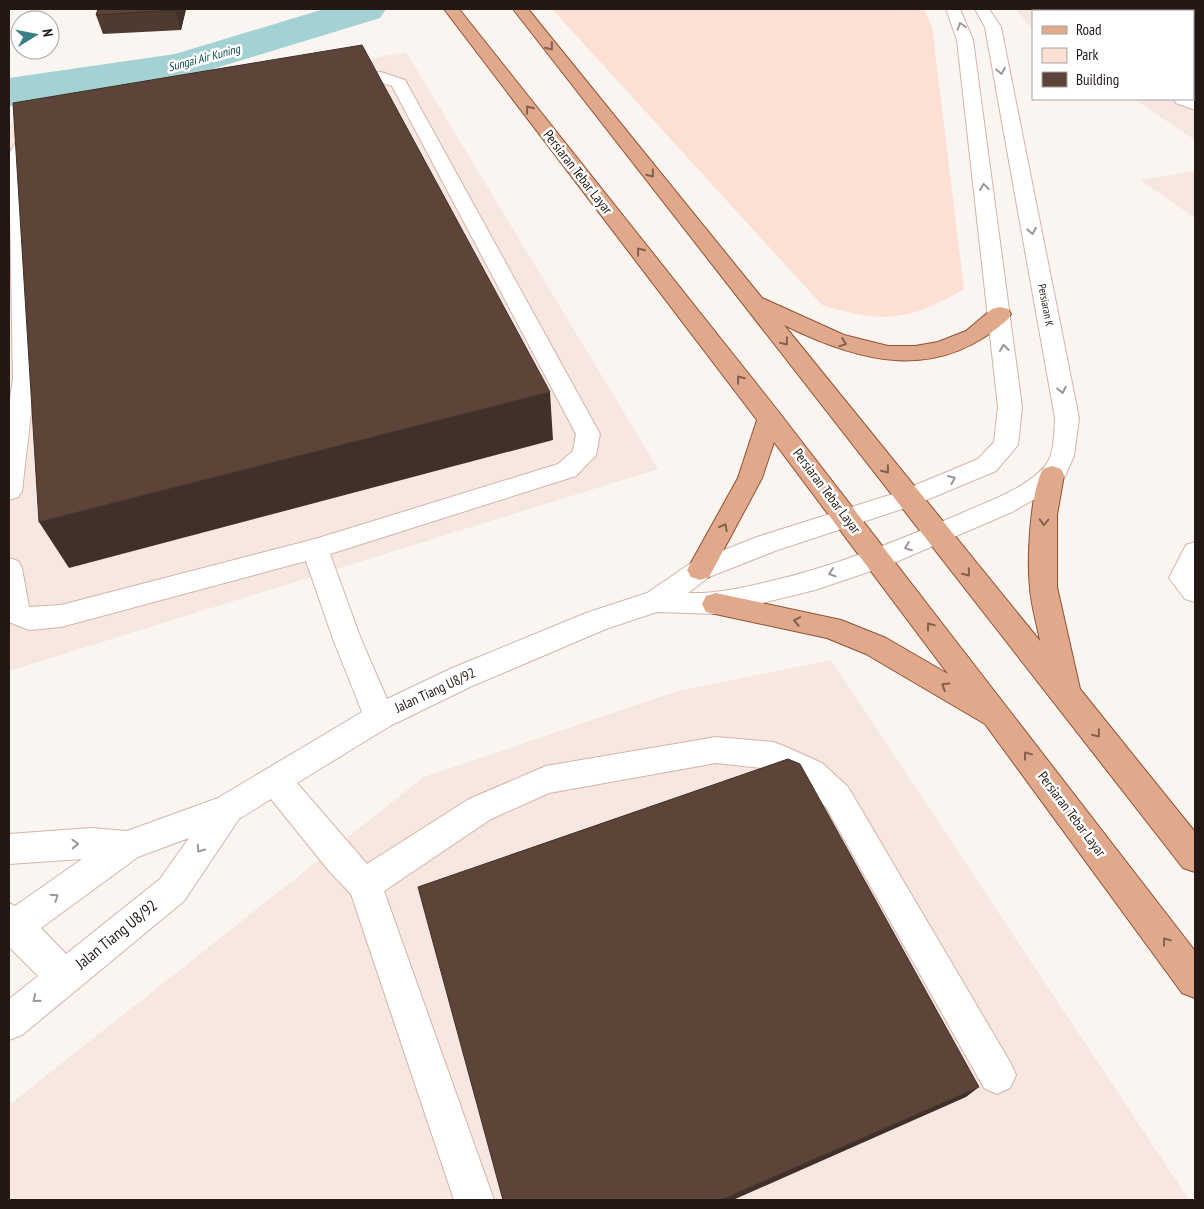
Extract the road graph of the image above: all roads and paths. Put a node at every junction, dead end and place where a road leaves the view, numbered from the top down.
1 (451, 9) edge
2 (520, 9) edge
3 (953, 9) edge
4 (982, 9) edge
5 (325, 83) edge
6 (54, 135) edge
7 (752, 300) junction
8 (1000, 314) junction
9 (770, 417) junction
10 (1052, 475) junction
11 (9, 491) edge
12 (908, 498) junction
13 (846, 517) junction
14 (937, 535) junction
15 (315, 549) junction
16 (1195, 552) edge
17 (878, 558) junction
18 (9, 568) edge
19 (700, 570) junction
20 (1195, 591) edge
21 (657, 601) junction
22 (716, 604) junction
23 (1066, 696) junction
24 (379, 717) junction
25 (1002, 720) junction
26 (274, 779) junction
27 (228, 809) junction
28 (127, 846) junction
29 (9, 849) edge
30 (1195, 857) edge
31 (365, 884) junction
32 (11, 925) edge
33 (63, 976) junction
34 (1195, 980) edge
35 (9, 1022) edge
36 (997, 1075) dead end
37 (474, 1200) edge

9 -> 1 main road, Persiaran Tebar Layar
2 -> 7 main road
8 -> 3 street
4 -> 10 street, Persiaran K
5 - 15 street
6 - 11 street
7 -> 8 main road
7 -> 12 main road
12 -> 8 street
9 - 13 main road, Persiaran Tebar Layar
19 -> 9 main road
10 - 14 street
10 -> 23 main road
12 - 13 street
12 - 14 main road
13 - 17 main road, Persiaran Tebar Layar
13 - 19 street
14 -> 17 street
14 -> 23 main road
15 - 18 street
15 - 24 street
16 - 20 street
17 -> 22 street
25 -> 17 main road, Persiaran Tebar Layar
19 - 21 street
21 - 22 street
21 - 24 street, Jalan Tiang U8/92
25 -> 22 main road
23 -> 30 main road
24 - 26 street, Jalan Tiang U8/92
34 -> 25 main road, Persiaran Tebar Layar
26 - 27 street, Jalan Tiang U8/92
26 - 31 street
27 - 28 street, Jalan Tiang U8/92
27 -> 33 street, Jalan Tiang U8/92
29 -> 28 street
32 -> 28 street, Jalan Tiang U8/92
31 - 36 street
31 - 37 street
32 - 33 street
33 -> 35 street, Jalan Tiang U8/92

